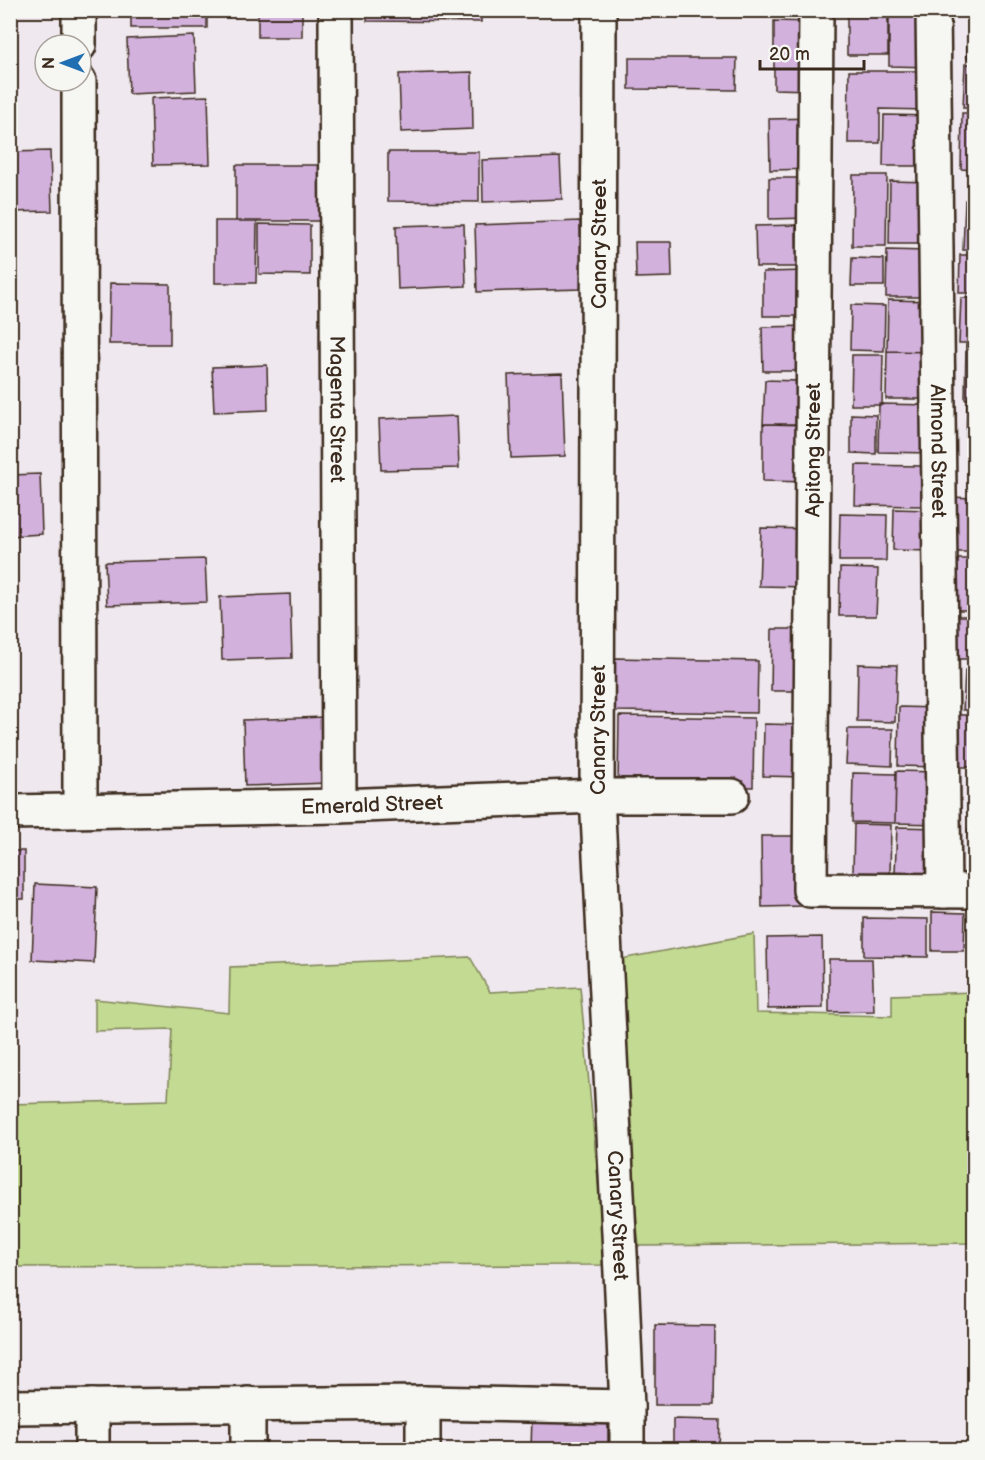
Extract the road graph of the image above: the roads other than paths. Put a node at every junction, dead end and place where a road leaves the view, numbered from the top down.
1 (79, 10) edge
2 (336, 10) edge
3 (599, 10) edge
4 (816, 10) edge
5 (933, 10) edge
6 (79, 33) edge
7 (79, 93) edge
8 (597, 796) junction
9 (732, 796) dead end
10 (339, 807) junction
11 (80, 810) junction
12 (10, 812) edge
13 (959, 891) edge
14 (423, 1403) junction
15 (248, 1404) junction
16 (92, 1406) junction
17 (10, 1407) edge
18 (627, 1407) junction
19 (92, 1449) edge
20 (248, 1449) edge
21 (423, 1449) edge
22 (627, 1449) edge

1 - 6 street
2 - 10 street, Magenta Street
3 - 8 street, Canary Street
4 - 13 street, Apitong Street
5 - 13 street, Almond Street
7 - 11 street
8 - 9 street, Emerald Street
8 - 10 street, Emerald Street
8 - 18 street, Canary Street
10 - 11 street, Emerald Street
11 - 12 street, Emerald Street
14 - 15 street
14 - 18 street
14 - 21 street
15 - 16 street
15 - 20 street
16 - 17 street
16 - 19 street
18 - 22 street, Canary Street

